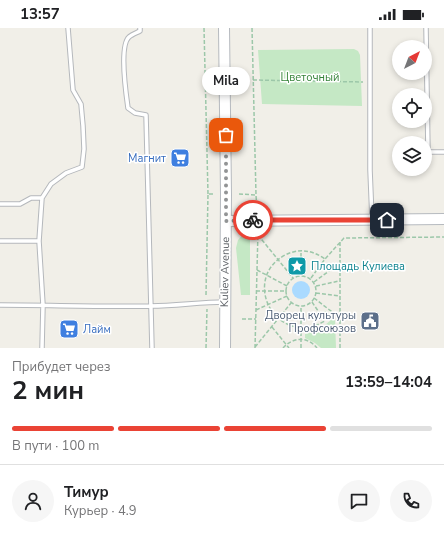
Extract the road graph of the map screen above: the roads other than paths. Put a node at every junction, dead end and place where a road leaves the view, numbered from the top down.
1 (68, 28) edge
2 (140, 28) edge
3 (224, 28) edge
4 (370, 28) edge
5 (426, 28) edge
6 (444, 152) edge
7 (42, 198) junction
8 (0, 204) edge
9 (444, 219) edge
10 (372, 220) junction
11 (226, 221) junction
12 (0, 241) edge
13 (39, 241) junction
14 (225, 302) junction
15 (0, 305) edge
16 (43, 305) junction
17 (151, 306) junction
18 (42, 348) edge
19 (152, 348) edge
20 (225, 348) edge

1 - 7 lane
2 - 17 lane
3 - 11 main road, Kuliev Avenue
4 - 10 lane
5 - 6 lane
7 - 8 lane
7 - 13 lane
9 - 10 main road
10 - 11 main road
11 - 14 main road, Kuliev Avenue
12 - 13 lane
13 - 16 lane
14 - 17 lane
14 - 20 main road, Kuliev Avenue
15 - 16 lane
16 - 17 lane
16 - 18 lane
17 - 19 lane

